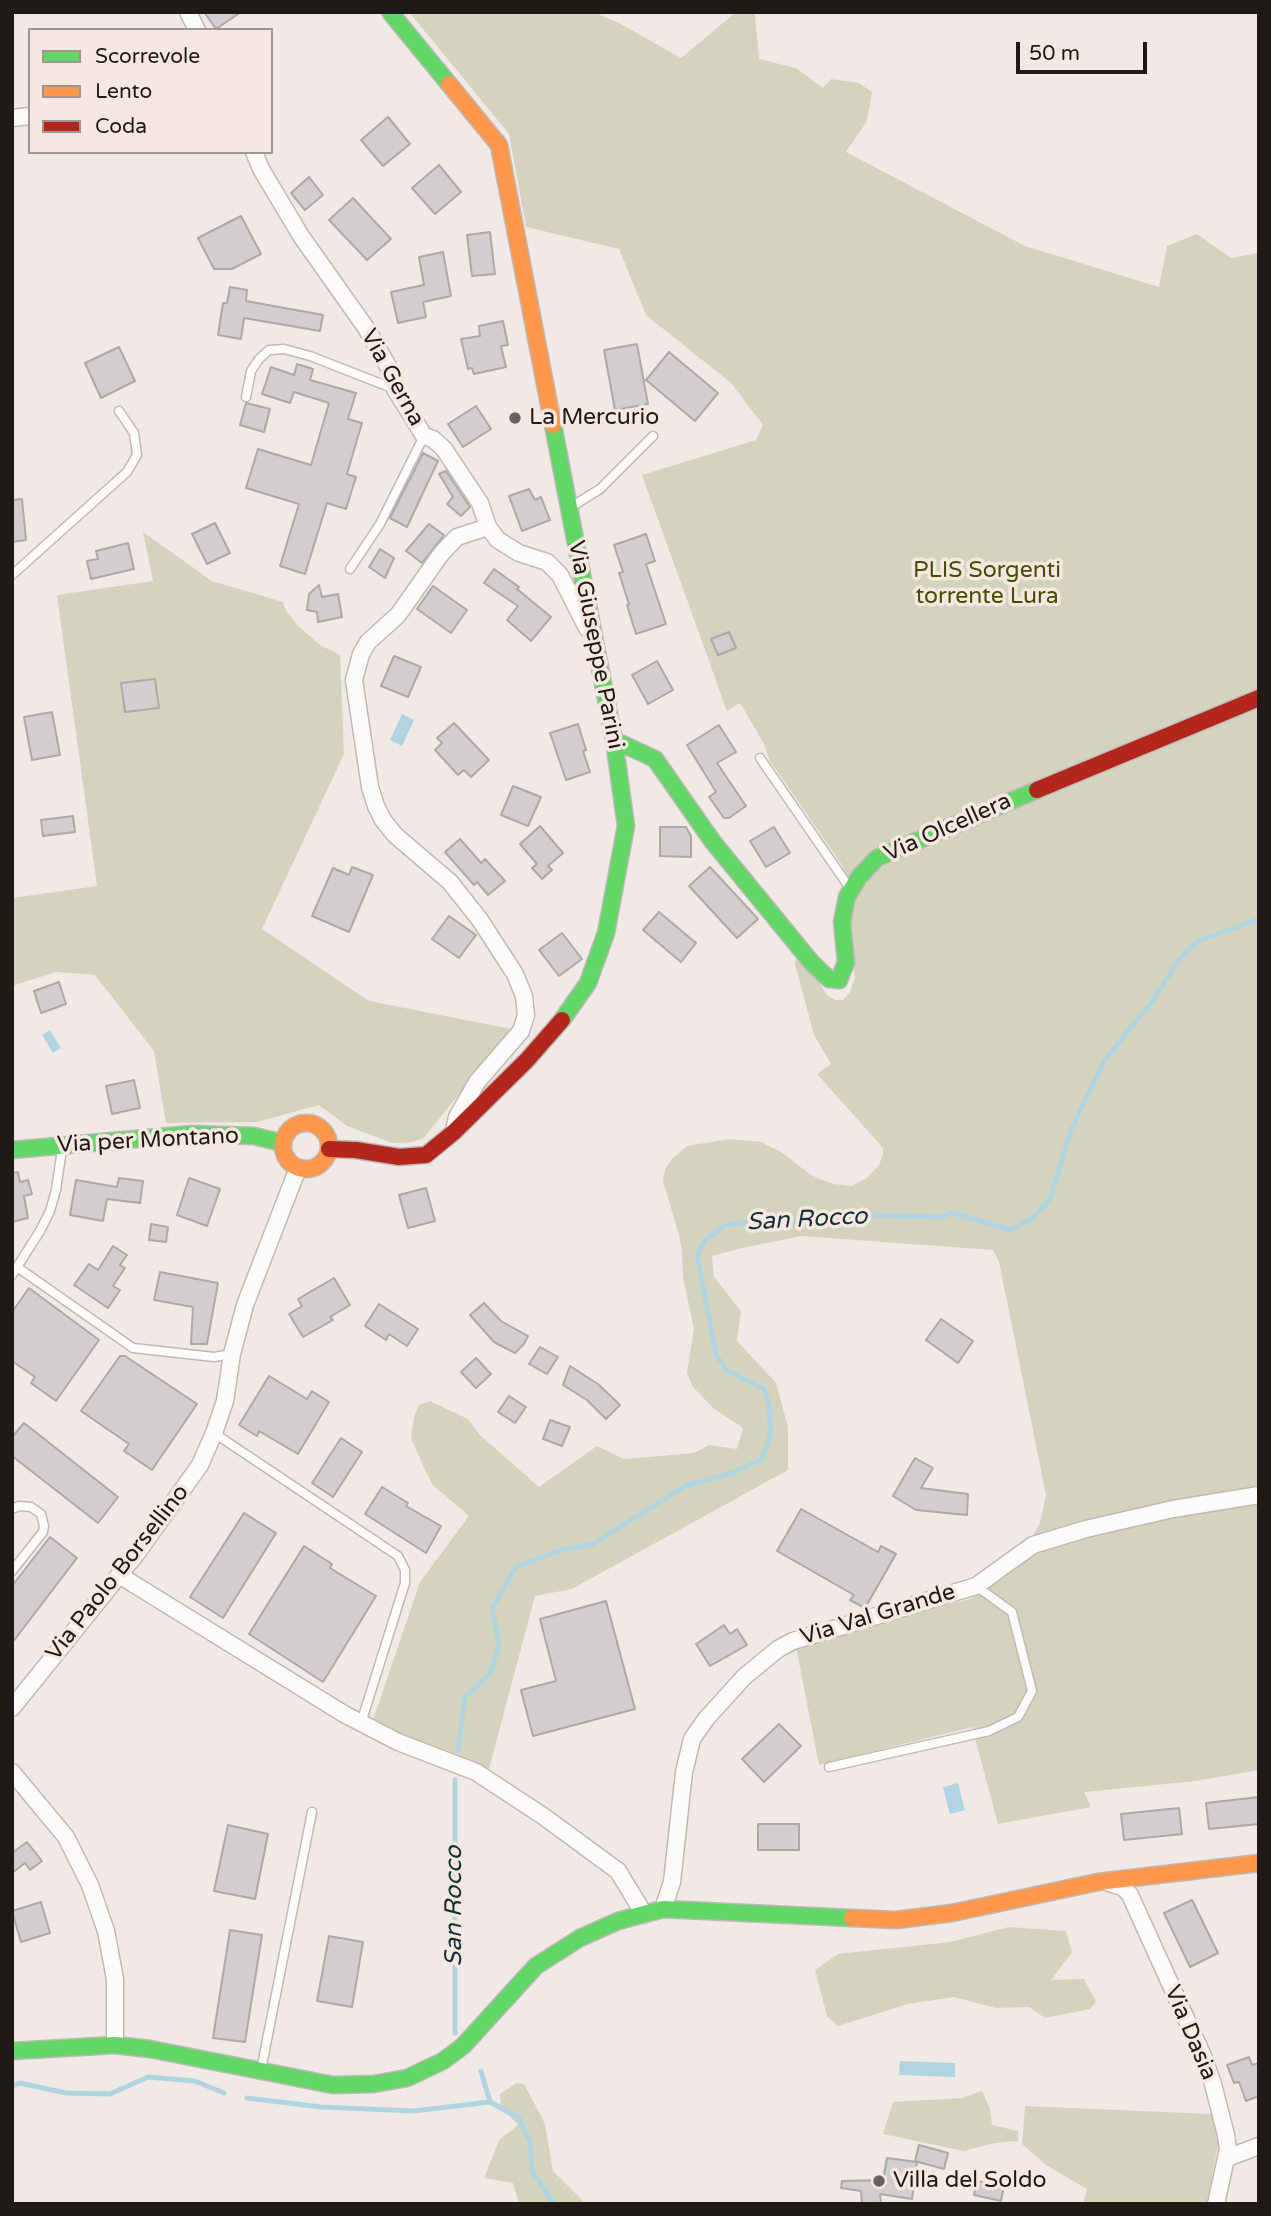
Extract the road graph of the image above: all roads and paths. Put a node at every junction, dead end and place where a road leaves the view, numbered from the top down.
1 (188, 12) edge
2 (390, 12) edge
3 (196, 28) edge
4 (242, 154) edge
5 (255, 154) edge
6 (261, 169) junction
7 (395, 390) junction
8 (246, 397) dead end
9 (118, 411) dead end
10 (424, 436) junction
11 (653, 436) dead end
12 (569, 508) junction
13 (488, 527) junction
14 (351, 569) dead end
15 (12, 575) edge
16 (596, 646) junction
17 (1259, 698) edge
18 (614, 740) junction
19 (760, 758) dead end
20 (851, 890) junction
21 (454, 1132) junction
22 (282, 1143) junction
23 (63, 1144) junction
24 (329, 1149) junction
25 (12, 1150) edge
26 (298, 1168) junction
27 (15, 1271) edge
28 (232, 1354) junction
29 (215, 1433) junction
30 (1259, 1495) edge
31 (12, 1509) edge
32 (12, 1571) edge
33 (119, 1575) junction
34 (976, 1586) junction
35 (12, 1707) edge
36 (361, 1723) junction
37 (829, 1767) dead end
38 (12, 1772) edge
39 (312, 1812) dead end
40 (1259, 1863) edge
41 (1106, 1882) junction
42 (663, 1909) junction
43 (644, 1914) junction
44 (116, 2045) junction
45 (12, 2051) edge
46 (260, 2073) junction
47 (1259, 2147) edge
48 (1227, 2158) junction
49 (1216, 2204) edge

1 - 3 street
2 - 12 street, Via Giuseppe Parini
4 - 6 street
5 - 6 street, Via Gerna
6 - 7 street, Via Gerna
7 - 8 lane
7 - 10 street, Via Gerna
9 - 15 lane
10 - 13 street, Via Gerna
10 - 14 lane
11 - 12 lane
12 - 16 street, Via Giuseppe Parini
13 - 16 street, Via Gerna
13 - 21 street
16 - 18 street, Via Giuseppe Parini
17 - 20 street, Via Olcellera
18 - 20 street, Via Olcellera
18 - 21 street, Via Giuseppe Parini
19 - 20 lane
21 - 24 street, Via Giuseppe Parini
22 - 23 street, Via per Montano
22 - 24 street
22 - 26 street
23 - 25 street, Via per Montano
23 - 27 lane
24 - 26 street
26 - 28 street, Via Paolo Borsellino
27 - 28 lane
28 - 29 street, Via Paolo Borsellino
29 - 33 street, Via Paolo Borsellino
29 - 36 lane
30 - 34 street, Via Val Grande
31 - 32 lane
33 - 35 street, Via Paolo Borsellino
33 - 36 street
34 - 37 lane
34 - 42 street, Via Val Grande
36 - 43 street
38 - 44 street
39 - 46 lane
40 - 41 street
41 - 42 street
41 - 48 street, Via Dasia
42 - 43 street
43 - 46 street
44 - 45 street
44 - 46 street
47 - 48 street
48 - 49 street, Via Dasia

